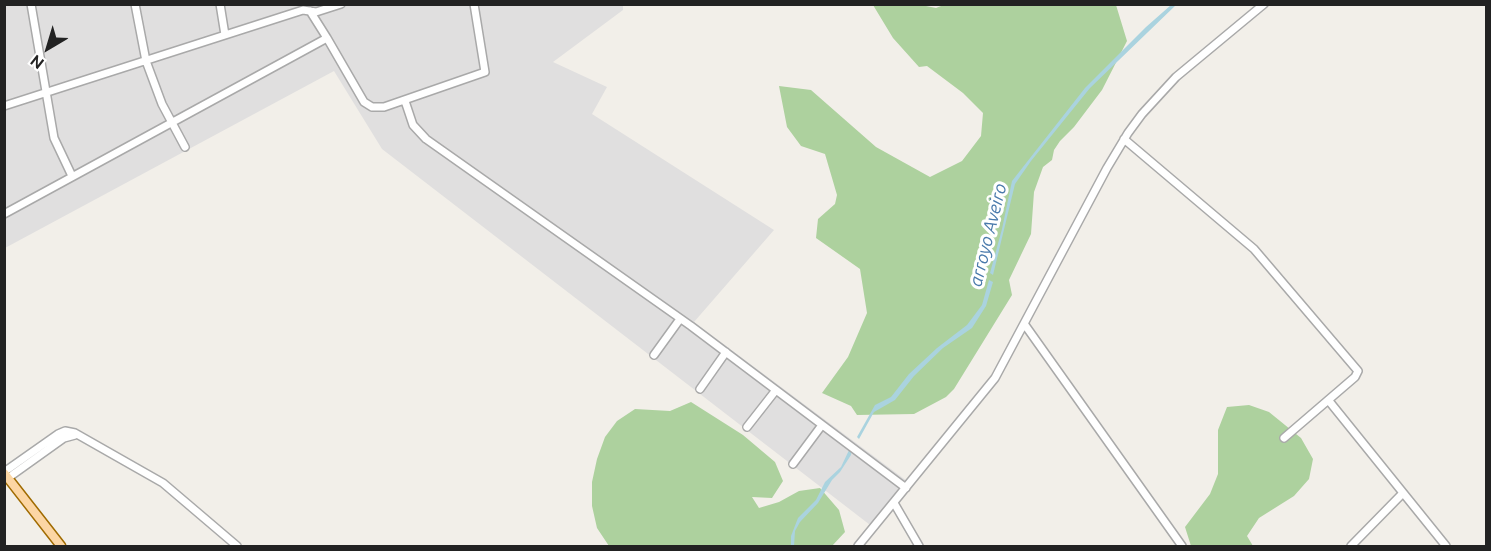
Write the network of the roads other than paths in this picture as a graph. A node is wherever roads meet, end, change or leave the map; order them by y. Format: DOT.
graph roads {
  1 [pos="31,4"];
  2 [pos="135,4"];
  3 [pos="220,4"];
  4 [pos="341,4"];
  5 [pos="474,4"];
  6 [pos="1264,4"];
  7 [pos="310,11"];
  8 [pos="225,35"];
  9 [pos="327,38"];
  10 [pos="146,61"];
  11 [pos="45,93"];
  12 [pos="405,101"];
  13 [pos="4,106"];
  14 [pos="172,123"];
  15 [pos="1124,139"];
  16 [pos="185,147"];
  17 [pos="72,176"];
  18 [pos="4,214"];
  19 [pos="680,319"];
  20 [pos="1024,325"];
  21 [pos="726,352"];
  22 [pos="654,355"];
  23 [pos="700,389"];
  24 [pos="776,390"];
  25 [pos="1329,401"];
  26 [pos="822,425"];
  27 [pos="747,427"];
  28 [pos="1284,438"];
  29 [pos="793,464"];
  30 [pos="6,474"];
  31 [pos="906,488"];
  32 [pos="1402,492"];
  33 [pos="894,503"];
  34 [pos="61,546"];
  35 [pos="237,546"];
  36 [pos="858,546"];
  37 [pos="919,546"];
  38 [pos="1182,546"];
  39 [pos="1351,546"];
  40 [pos="1446,546"];
  1 -- 11 [label="street"];
  2 -- 10 [label="street"];
  3 -- 8 [label="street"];
  4 -- 7 [label="street"];
  5 -- 12 [label="street"];
  6 -- 15 [label="street"];
  7 -- 8 [label="street"];
  7 -- 9 [label="street"];
  8 -- 10 [label="street"];
  9 -- 12 [label="street"];
  9 -- 14 [label="street"];
  10 -- 11 [label="street"];
  10 -- 14 [label="street"];
  11 -- 13 [label="street"];
  11 -- 17 [label="street"];
  12 -- 19 [label="street"];
  14 -- 16 [label="street"];
  14 -- 17 [label="street"];
  15 -- 20 [label="street"];
  15 -- 25 [label="street"];
  17 -- 18 [label="street"];
  19 -- 21 [label="street"];
  19 -- 22 [label="street"];
  20 -- 31 [label="street"];
  20 -- 38 [label="street"];
  21 -- 23 [label="street"];
  21 -- 24 [label="street"];
  24 -- 26 [label="street"];
  24 -- 27 [label="street"];
  25 -- 28 [label="street"];
  25 -- 32 [label="street"];
  26 -- 29 [label="street"];
  26 -- 31 [label="street"];
  30 -- 34 [label="main road"];
  30 -- 35 [label="street"];
  31 -- 33 [label="street"];
  32 -- 39 [label="street"];
  32 -- 40 [label="street"];
  33 -- 36 [label="street"];
  33 -- 37 [label="street"];
}
